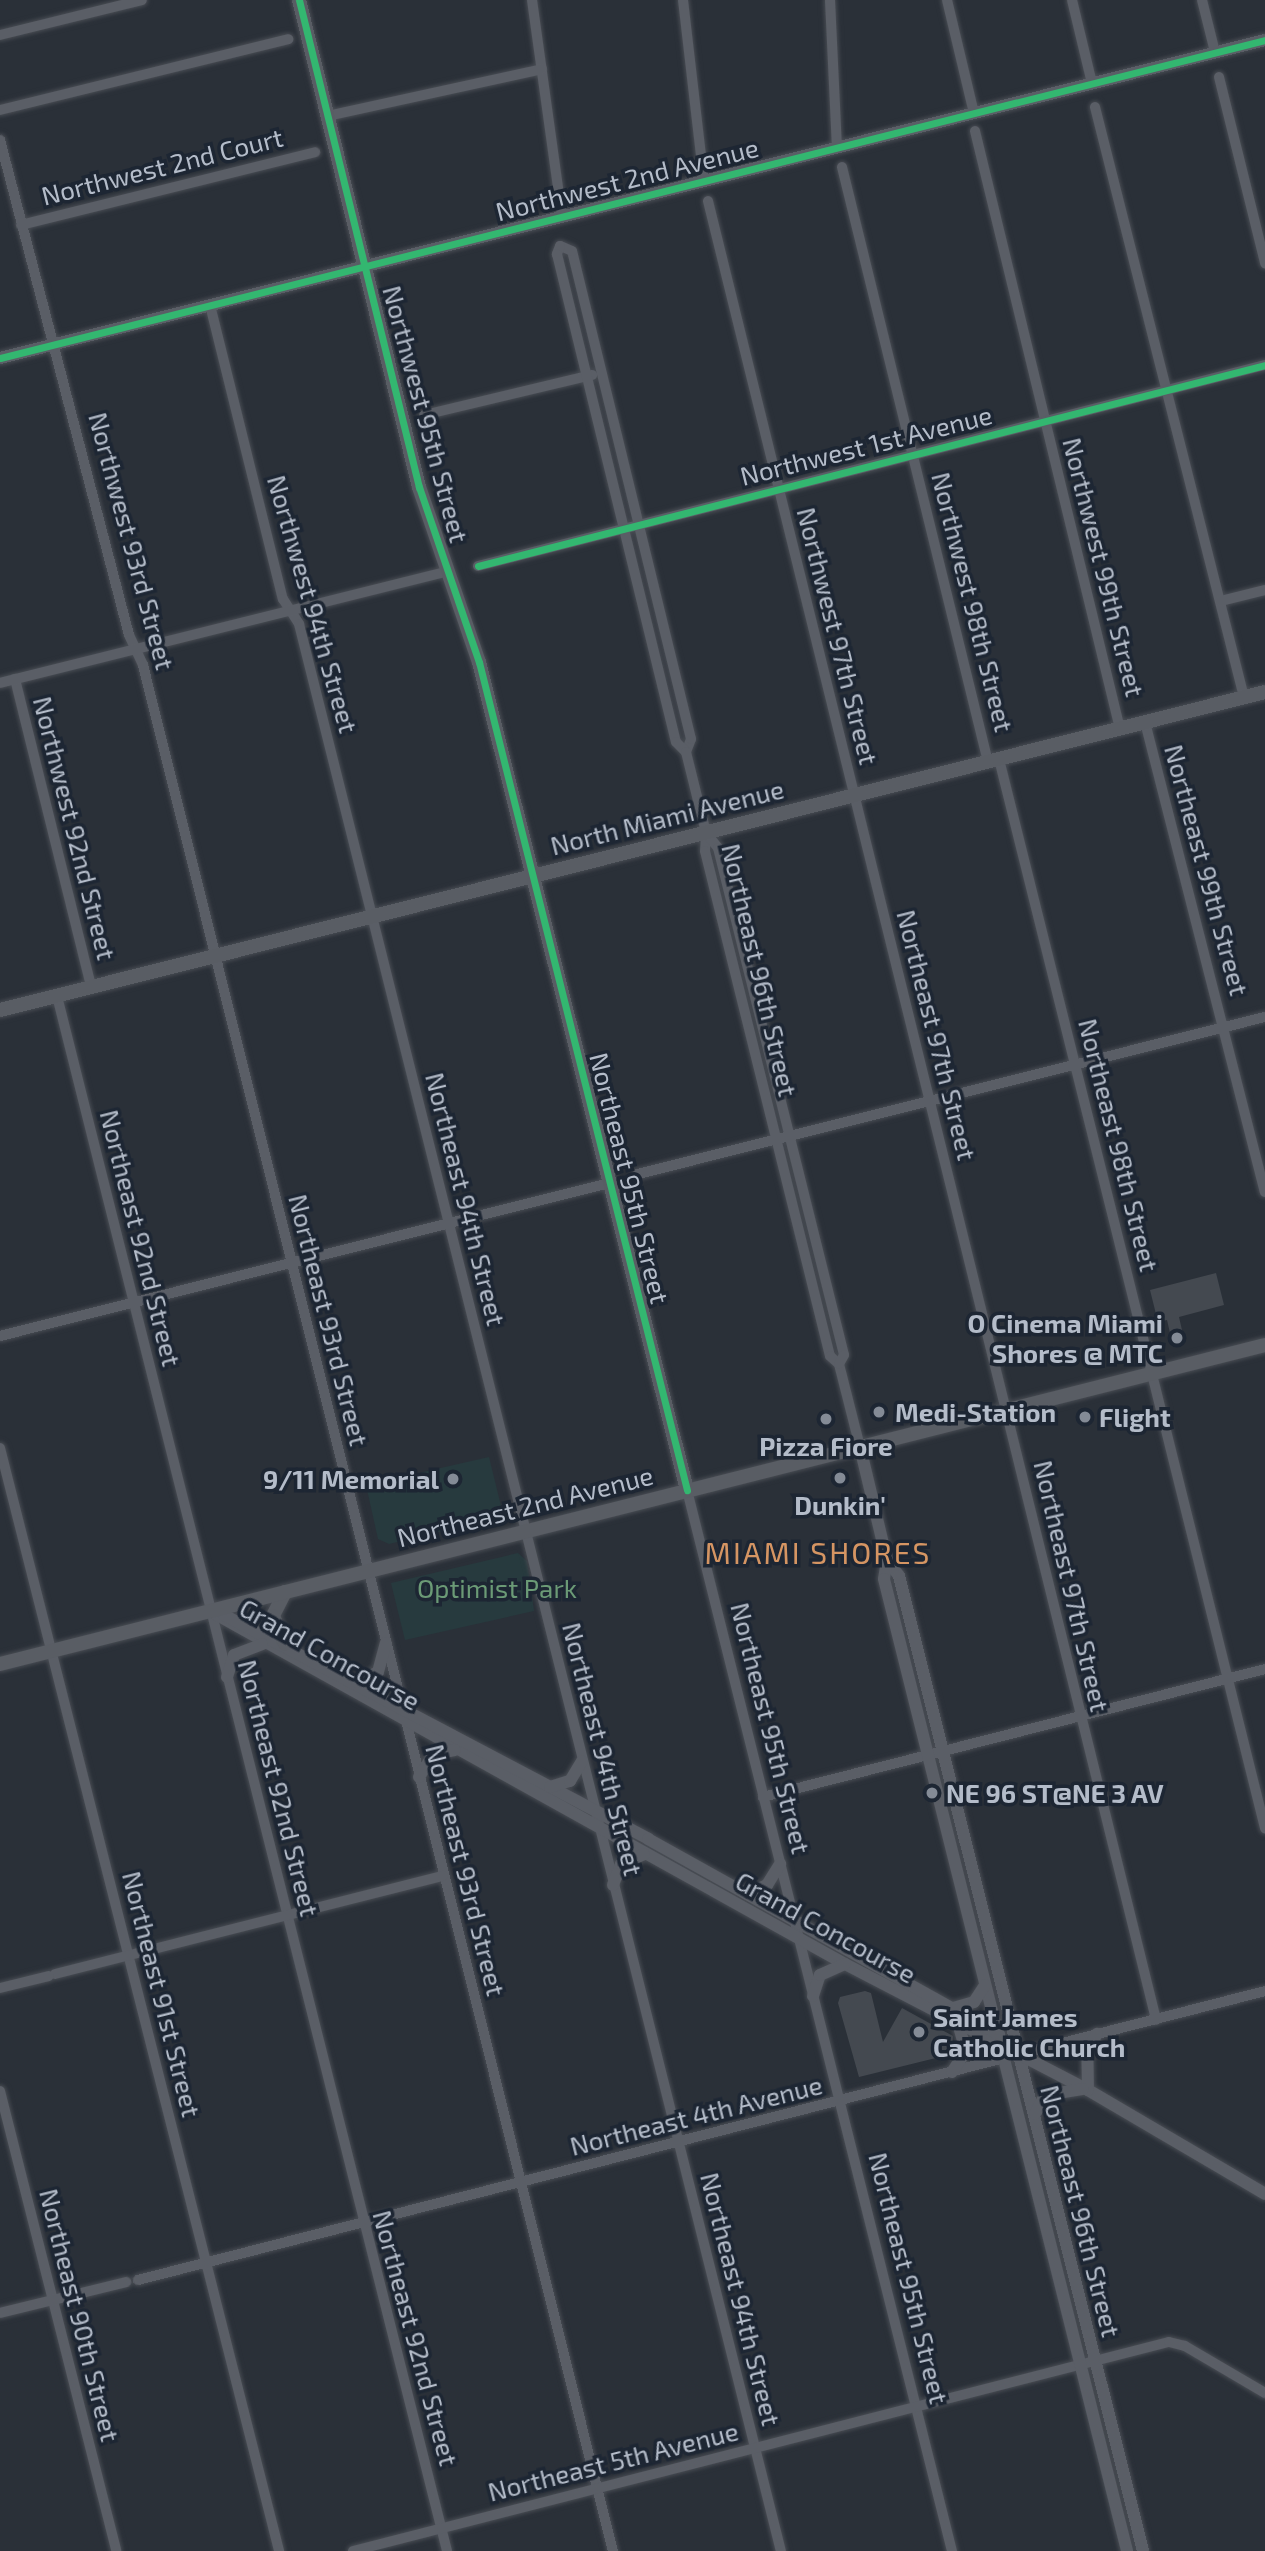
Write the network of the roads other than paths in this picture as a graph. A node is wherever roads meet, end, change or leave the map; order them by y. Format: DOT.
graph roads {
  1 [pos="142,0"];
  2 [pos="299,0"];
  3 [pos="532,0"];
  4 [pos="683,0"];
  5 [pos="830,0"];
  6 [pos="947,0"];
  7 [pos="1072,0"];
  8 [pos="1202,0"];
  9 [pos="0,35"];
  10 [pos="288,39"];
  11 [pos="1265,40"];
  12 [pos="1214,52"];
  13 [pos="542,69"];
  14 [pos="1219,76"];
  15 [pos="1093,83"];
  16 [pos="1095,107"];
  17 [pos="0,110"];
  18 [pos="974,113"];
  19 [pos="327,116"];
  20 [pos="975,131"];
  21 [pos="0,140"];
  22 [pos="837,147"];
  23 [pos="315,152"];
  24 [pos="842,167"];
  25 [pos="704,181"];
  26 [pos="708,201"];
  27 [pos="562,216"];
  28 [pos="21,225"];
  29 [pos="1265,263"];
  30 [pos="364,265"];
  31 [pos="210,305"];
  32 [pos="55,344"];
  33 [pos="0,358"];
  34 [pos="1265,365"];
  35 [pos="601,373"];
  36 [pos="587,376"];
  37 [pos="1166,391"];
  38 [pos="424,415"];
  39 [pos="1045,421"];
  40 [pos="914,455"];
  41 [pos="779,489"];
  42 [pos="638,524"];
  43 [pos="624,527"];
  44 [pos="478,566"];
  45 [pos="448,571"];
  46 [pos="1265,590"];
  47 [pos="1222,601"];
  48 [pos="291,610"];
  49 [pos="136,649"];
  50 [pos="15,679"];
  51 [pos="0,683"];
  52 [pos="1265,692"];
  53 [pos="1244,698"];
  54 [pos="1145,722"];
  55 [pos="1120,729"];
  56 [pos="686,752"];
  57 [pos="994,760"];
  58 [pos="853,796"];
  59 [pos="706,833"];
  60 [pos="533,876"];
  61 [pos="373,916"];
  62 [pos="214,956"];
  63 [pos="91,987"];
  64 [pos="57,996"];
  65 [pos="0,1010"];
  66 [pos="1265,1017"];
  67 [pos="1225,1027"];
  68 [pos="1076,1064"];
  69 [pos="931,1102"];
  70 [pos="790,1137"];
  71 [pos="776,1140"];
  72 [pos="638,1174"];
  73 [pos="609,1182"];
  74 [pos="1265,1192"];
  75 [pos="449,1222"];
  76 [pos="291,1261"];
  77 [pos="133,1303"];
  78 [pos="0,1336"];
  79 [pos="1265,1345"];
  80 [pos="839,1364"];
  81 [pos="1152,1373"];
  82 [pos="1007,1410"];
  83 [pos="860,1447"];
  84 [pos="0,1448"];
  85 [pos="687,1490"];
  86 [pos="525,1532"];
  87 [pos="887,1560"];
  88 [pos="369,1571"];
  89 [pos="285,1592"];
  90 [pos="210,1611"];
  91 [pos="386,1643"];
  92 [pos="262,1644"];
  93 [pos="285,1644"];
  94 [pos="51,1651"];
  95 [pos="0,1664"];
  96 [pos="1265,1669"];
  97 [pos="227,1677"];
  98 [pos="1227,1679"];
  99 [pos="356,1682"];
  100 [pos="402,1707"];
  101 [pos="1080,1717"];
  102 [pos="406,1723"];
  103 [pos="455,1750"];
  104 [pos="943,1752"];
  105 [pos="928,1755"];
  106 [pos="582,1761"];
  107 [pos="419,1777"];
  108 [pos="549,1787"];
  109 [pos="763,1797"];
  110 [pos="595,1811"];
  111 [pos="1265,1828"];
  112 [pos="599,1829"];
  113 [pos="644,1854"];
  114 [pos="780,1864"];
  115 [pos="443,1876"];
  116 [pos="613,1885"];
  117 [pos="747,1894"];
  118 [pos="288,1916"];
  119 [pos="794,1921"];
  120 [pos="799,1938"];
  121 [pos="128,1956"];
  122 [pos="845,1964"];
  123 [pos="985,1985"];
  124 [pos="0,1988"];
  125 [pos="1265,1991"];
  126 [pos="813,1996"];
  127 [pos="953,2008"];
  128 [pos="1156,2020"];
  129 [pos="959,2026"];
  130 [pos="997,2032"];
  131 [pos="1097,2034"];
  132 [pos="1002,2053"];
  133 [pos="1019,2054"];
  134 [pos="952,2072"];
  135 [pos="1088,2090"];
  136 [pos="0,2091"];
  137 [pos="839,2101"];
  138 [pos="1035,2118"];
  139 [pos="678,2143"];
  140 [pos="522,2183"];
  141 [pos="1265,2194"];
  142 [pos="362,2222"];
  143 [pos="206,2262"];
  144 [pos="138,2280"];
  145 [pos="125,2282"];
  146 [pos="53,2300"];
  147 [pos="0,2313"];
  148 [pos="1096,2360"];
  149 [pos="1080,2364"];
  150 [pos="1265,2393"];
  151 [pos="916,2406"];
  152 [pos="755,2448"];
  153 [pos="598,2489"];
  154 [pos="442,2529"];
  155 [pos="116,2551"];
  156 [pos="279,2551"];
  157 [pos="353,2551"];
  158 [pos="447,2551"];
  159 [pos="613,2551"];
  160 [pos="781,2551"];
  161 [pos="952,2551"];
  162 [pos="1127,2551"];
  163 [pos="1143,2551"];
  1 -- 9 [label="street"];
  2 -- 19 [label="main road, Northwest 95th Street"];
  3 -- 13 [label="street"];
  4 -- 25 [label="street"];
  5 -- 22 [label="street"];
  6 -- 18 [label="street"];
  7 -- 15 [label="street"];
  8 -- 12 [label="street"];
  10 -- 17 [label="street"];
  11 -- 12 [label="street, Northwest 2nd Avenue"];
  12 -- 15 [label="street, Northwest 2nd Avenue"];
  13 -- 19 [label="street"];
  13 -- 27 [label="street"];
  14 -- 29 [label="street"];
  15 -- 18 [label="street, Northwest 2nd Avenue"];
  16 -- 37 [label="street"];
  18 -- 22 [label="street, Northwest 2nd Avenue"];
  19 -- 30 [label="main road, Northwest 95th Street"];
  20 -- 39 [label="street, Northwest 99th Street"];
  21 -- 28 [label="street, Northwest 93rd Street"];
  22 -- 25 [label="street, Northwest 2nd Avenue"];
  23 -- 28 [label="street, Northwest 2nd Court"];
  24 -- 40 [label="street, Northwest 98th Street"];
  25 -- 27 [label="street, Northwest 2nd Avenue"];
  26 -- 41 [label="street, Northwest 97th Street"];
  27 -- 30 [label="street, Northwest 2nd Avenue"];
  28 -- 32 [label="street, Northwest 93rd Street"];
  30 -- 31 [label="street, Northwest 2nd Avenue"];
  30 -- 45 [label="main road, Northwest 95th Street"];
  31 -- 32 [label="street, Northwest 2nd Avenue"];
  31 -- 48 [label="street, Northwest 94th Street"];
  32 -- 33 [label="street, Northwest 2nd Avenue"];
  32 -- 49 [label="street, Northwest 93rd Street"];
  34 -- 37 [label="street, Northwest 1st Avenue"];
  35 -- 36 [label="street"];
  35 -- 36 [label="street"];
  35 -- 42 [label="street"];
  36 -- 38 [label="street"];
  36 -- 43 [label="street"];
  37 -- 39 [label="street, Northwest 1st Avenue"];
  37 -- 47 [label="street"];
  39 -- 40 [label="street, Northwest 1st Avenue"];
  39 -- 55 [label="street, Northwest 99th Street"];
  40 -- 41 [label="street, Northwest 1st Avenue"];
  40 -- 57 [label="street, Northwest 98th Street"];
  41 -- 42 [label="street, Northwest 1st Avenue"];
  41 -- 58 [label="street, Northwest 97th Street"];
  42 -- 43 [label="street, Northwest 1st Avenue"];
  42 -- 56 [label="street"];
  43 -- 44 [label="street, Northwest 1st Avenue"];
  43 -- 56 [label="street"];
  45 -- 48 [label="street"];
  45 -- 60 [label="main road, Northwest 95th Street"];
  46 -- 47 [label="street"];
  47 -- 53 [label="street"];
  48 -- 49 [label="street"];
  48 -- 61 [label="street, Northwest 94th Street"];
  49 -- 50 [label="street"];
  49 -- 62 [label="street, Northwest 93rd Street"];
  50 -- 51 [label="street"];
  50 -- 63 [label="street, Northwest 92nd Street"];
  52 -- 53 [label="main road, North Miami Avenue"];
  53 -- 54 [label="main road, North Miami Avenue"];
  54 -- 55 [label="main road, North Miami Avenue"];
  54 -- 67 [label="street, Northeast 99th Street"];
  55 -- 57 [label="main road, North Miami Avenue"];
  56 -- 59 [label="street"];
  57 -- 58 [label="main road, North Miami Avenue"];
  57 -- 68 [label="street, Northeast 98th Street"];
  58 -- 59 [label="main road, North Miami Avenue"];
  58 -- 69 [label="street, Northeast 97th Street"];
  59 -- 60 [label="main road, North Miami Avenue"];
  59 -- 70 [label="street, Northeast 96th Street"];
  59 -- 71 [label="street, Northeast 96th Street"];
  60 -- 61 [label="main road, North Miami Avenue"];
  60 -- 73 [label="main road, Northeast 95th Street"];
  61 -- 62 [label="main road, North Miami Avenue"];
  61 -- 75 [label="street, Northeast 94th Street"];
  62 -- 63 [label="main road, North Miami Avenue"];
  62 -- 76 [label="street, Northeast 93rd Street"];
  63 -- 64 [label="main road, North Miami Avenue"];
  64 -- 65 [label="main road, North Miami Avenue"];
  64 -- 77 [label="street, Northeast 92nd Street"];
  66 -- 67 [label="street"];
  67 -- 68 [label="street"];
  67 -- 74 [label="street, Northeast 99th Street"];
  68 -- 69 [label="street"];
  68 -- 81 [label="street, Northeast 98th Street"];
  69 -- 70 [label="street"];
  69 -- 82 [label="street, Northeast 97th Street"];
  70 -- 71 [label="street"];
  70 -- 80 [label="street, Northeast 96th Street"];
  71 -- 72 [label="street"];
  71 -- 80 [label="street, Northeast 96th Street"];
  73 -- 75 [label="street"];
  73 -- 85 [label="main road, Northeast 95th Street"];
  75 -- 76 [label="street"];
  75 -- 86 [label="street, Northeast 94th Street"];
  76 -- 77 [label="street"];
  76 -- 88 [label="street, Northeast 93rd Street"];
  77 -- 78 [label="street"];
  77 -- 90 [label="street, Northeast 92nd Street"];
  79 -- 81 [label="main road, Northeast 2nd Avenue"];
  80 -- 83 [label="street, Northeast 96th Street"];
  81 -- 82 [label="main road, Northeast 2nd Avenue"];
  81 -- 98 [label="street, Northeast 98th Street"];
  82 -- 83 [label="main road, Northeast 2nd Avenue"];
  82 -- 101 [label="street, Northeast 97th Street"];
  83 -- 85 [label="main road, Northeast 2nd Avenue"];
  83 -- 87 [label="street, Northeast 96th Street"];
  84 -- 94 [label="street, Northeast 91st Street"];
  85 -- 86 [label="main road, Northeast 2nd Avenue"];
  85 -- 109 [label="street, Northeast 95th Street"];
  86 -- 88 [label="main road, Northeast 2nd Avenue"];
  86 -- 106 [label="street, Northeast 94th Street"];
  87 -- 104 [label="street, Northeast 96th Street"];
  87 -- 105 [label="street, Northeast 96th Street"];
  88 -- 89 [label="main road, Northeast 2nd Avenue"];
  88 -- 91 [label="street, Northeast 93rd Street"];
  89 -- 90 [label="main road, Northeast 2nd Avenue"];
  89 -- 93 [label="main road"];
  90 -- 92 [label="street, Grand Concourse"];
  90 -- 93 [label="street, Grand Concourse"];
  90 -- 94 [label="main road, Northeast 2nd Avenue"];
  90 -- 97 [label="street, Northeast 92nd Street"];
  91 -- 99 [label="street"];
  91 -- 100 [label="street, Northeast 93rd Street"];
  92 -- 97 [label="street"];
  92 -- 102 [label="street, Grand Concourse"];
  93 -- 99 [label="street, Grand Concourse"];
  94 -- 95 [label="main road, Northeast 2nd Avenue"];
  94 -- 121 [label="street, Northeast 91st Street"];
  96 -- 98 [label="street"];
  97 -- 118 [label="street, Northeast 92nd Street"];
  98 -- 101 [label="street"];
  98 -- 111 [label="street, Northeast 98th Street"];
  99 -- 100 [label="street, Grand Concourse"];
  100 -- 102 [label="street, Northeast 93rd Street"];
  100 -- 108 [label="street, Grand Concourse"];
  101 -- 104 [label="street"];
  101 -- 128 [label="street, Northeast 97th Street"];
  102 -- 103 [label="street, Grand Concourse"];
  102 -- 107 [label="street, Northeast 93rd Street"];
  103 -- 107 [label="street"];
  103 -- 112 [label="street, Grand Concourse"];
  104 -- 105 [label="street"];
  104 -- 133 [label="street, Northeast 96th Street"];
  105 -- 109 [label="street"];
  105 -- 123 [label="street, Northeast 96th Street"];
  106 -- 108 [label="street"];
  106 -- 110 [label="street, Northeast 94th Street"];
  107 -- 115 [label="street, Northeast 93rd Street"];
  108 -- 110 [label="street, Grand Concourse"];
  109 -- 114 [label="street, Northeast 95th Street"];
  110 -- 112 [label="street, Northeast 94th Street"];
  110 -- 117 [label="street, Grand Concourse"];
  112 -- 113 [label="street, Grand Concourse"];
  112 -- 116 [label="street, Northeast 94th Street"];
  113 -- 116 [label="street"];
  113 -- 120 [label="street, Grand Concourse"];
  114 -- 117 [label="street"];
  114 -- 119 [label="street, Northeast 95th Street"];
  115 -- 118 [label="street"];
  115 -- 140 [label="street, Northeast 93rd Street"];
  116 -- 139 [label="street, Northeast 94th Street"];
  117 -- 119 [label="street, Grand Concourse"];
  118 -- 121 [label="street"];
  118 -- 142 [label="street, Northeast 92nd Street"];
  119 -- 120 [label="street, Northeast 95th Street"];
  119 -- 127 [label="street, Grand Concourse"];
  120 -- 122 [label="street, Grand Concourse"];
  120 -- 126 [label="street, Northeast 95th Street"];
  121 -- 124 [label="street"];
  121 -- 143 [label="street, Northeast 91st Street"];
  122 -- 126 [label="street"];
  122 -- 129 [label="street, Grand Concourse"];
  123 -- 127 [label="street"];
  123 -- 130 [label="street, Northeast 96th Street"];
  125 -- 128 [label="street"];
  126 -- 137 [label="street, Northeast 95th Street"];
  127 -- 130 [label="street, Grand Concourse"];
  128 -- 131 [label="street"];
  129 -- 132 [label="street, Grand Concourse"];
  129 -- 134 [label="street"];
  130 -- 132 [label="street, Northeast 96th Street"];
  130 -- 133 [label="street, Grand Concourse"];
  131 -- 133 [label="street"];
  131 -- 135 [label="street"];
  132 -- 133 [label="street, Grand Concourse"];
  132 -- 134 [label="street, Northeast 4th Avenue"];
  132 -- 149 [label="street, Northeast 96th Street"];
  133 -- 135 [label="street, Grand Concourse"];
  133 -- 138 [label="street, Northeast 96th Street"];
  134 -- 137 [label="street, Northeast 4th Avenue"];
  135 -- 138 [label="street"];
  135 -- 141 [label="street, Grand Concourse"];
  136 -- 146 [label="street, Northeast 90th Street"];
  137 -- 139 [label="street, Northeast 4th Avenue"];
  137 -- 151 [label="street, Northeast 95th Street"];
  138 -- 148 [label="street, Northeast 96th Street"];
  139 -- 140 [label="street, Northeast 4th Avenue"];
  139 -- 152 [label="street, Northeast 94th Street"];
  140 -- 142 [label="street, Northeast 4th Avenue"];
  140 -- 153 [label="street, Northeast 93rd Street"];
  142 -- 143 [label="street, Northeast 4th Avenue"];
  142 -- 154 [label="street, Northeast 92nd Street"];
  143 -- 144 [label="street, Northeast 4th Avenue"];
  143 -- 156 [label="street, Northeast 91st Street"];
  145 -- 146 [label="street"];
  146 -- 147 [label="street"];
  146 -- 155 [label="street, Northeast 90th Street"];
  148 -- 149 [label="street, Northeast 5th Avenue"];
  148 -- 150 [label="street, Northeast 5th Avenue"];
  148 -- 163 [label="street, Northeast 96th Street"];
  149 -- 151 [label="street, Northeast 5th Avenue"];
  149 -- 162 [label="street, Northeast 96th Street"];
  151 -- 152 [label="street, Northeast 5th Avenue"];
  151 -- 161 [label="street, Northeast 95th Street"];
  152 -- 153 [label="street, Northeast 5th Avenue"];
  152 -- 160 [label="street, Northeast 94th Street"];
  153 -- 154 [label="street, Northeast 5th Avenue"];
  153 -- 159 [label="street, Northeast 93rd Street"];
  154 -- 157 [label="street, Northeast 5th Avenue"];
  154 -- 158 [label="street, Northeast 92nd Street"];
}
